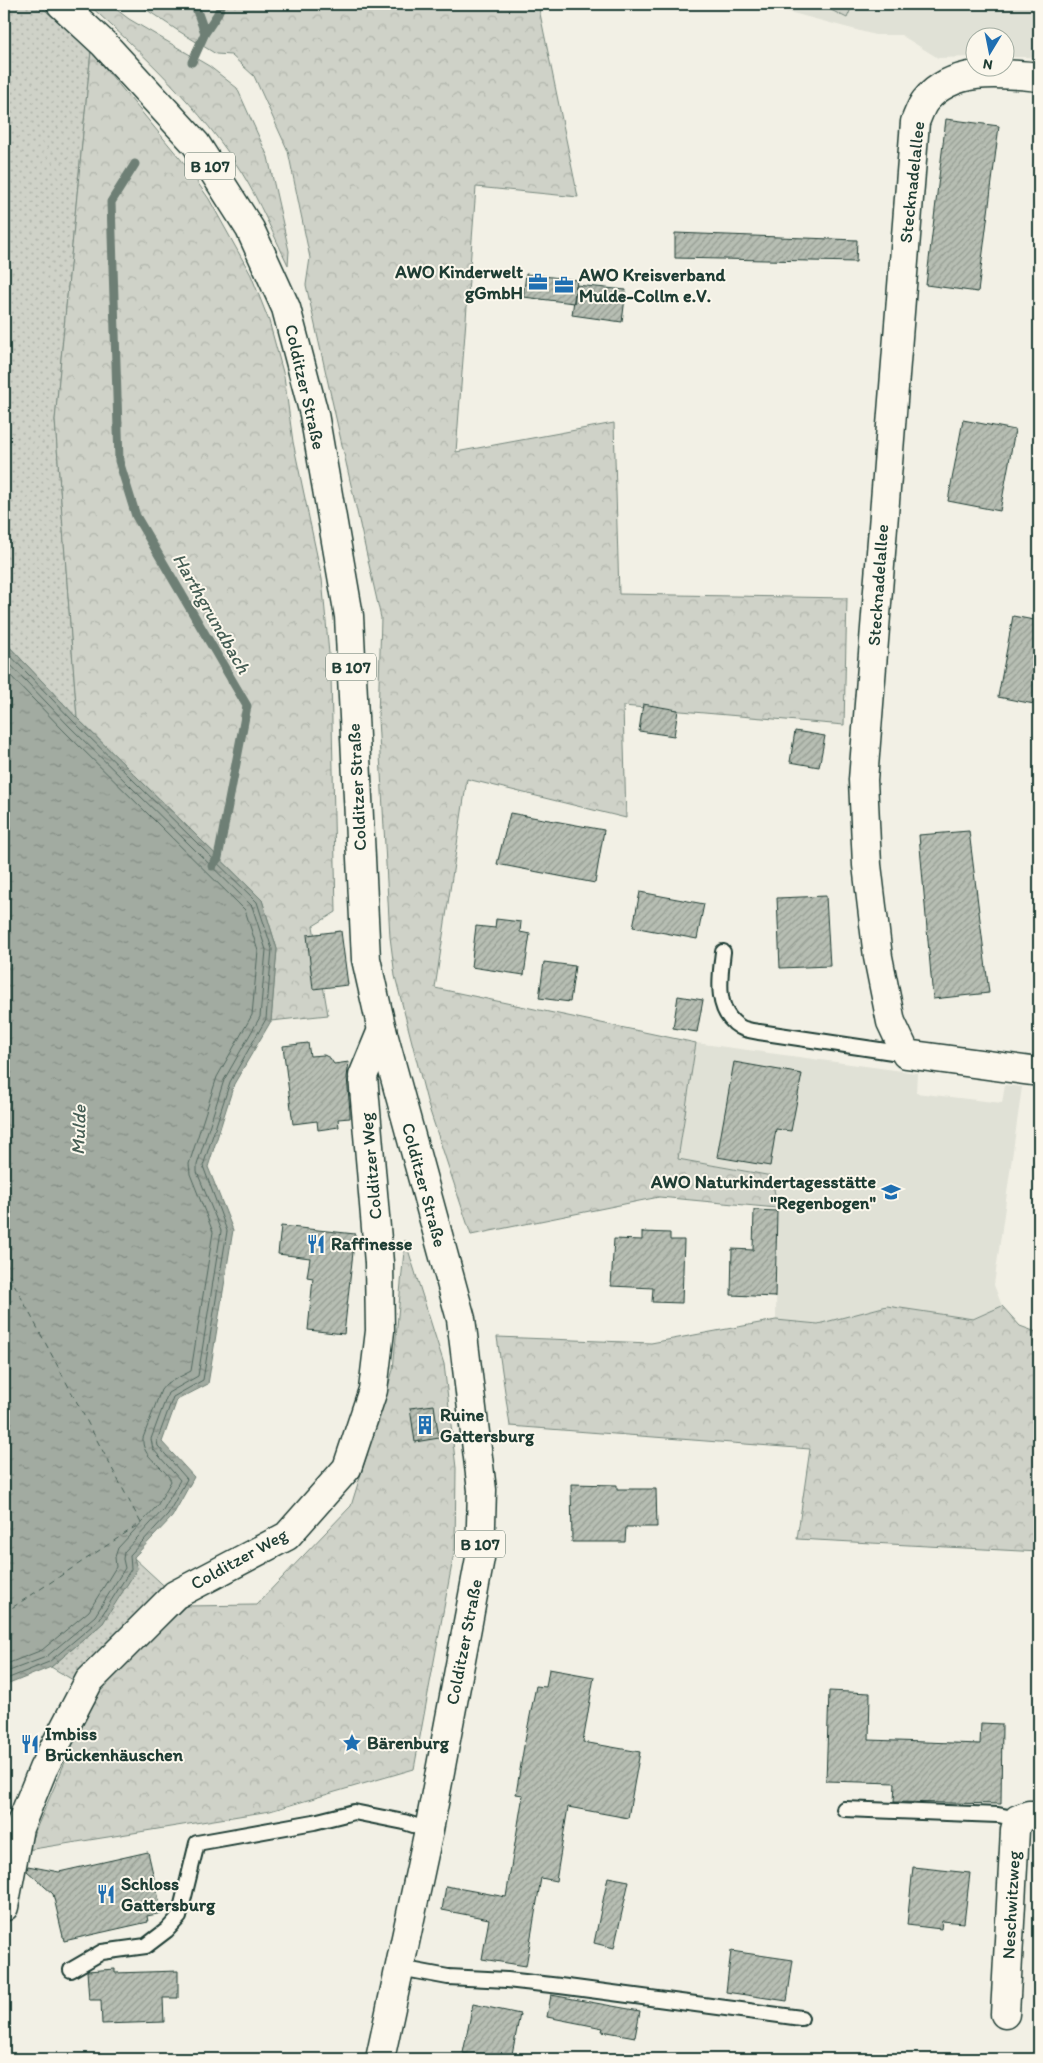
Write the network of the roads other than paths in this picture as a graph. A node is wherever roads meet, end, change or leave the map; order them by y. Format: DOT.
graph roads {
  1 [pos="61,4"];
  2 [pos="1039,77"];
  3 [pos="723,952"];
  4 [pos="382,1030"];
  5 [pos="906,1054"];
  6 [pos="1039,1072"];
  7 [pos="844,1809"];
  8 [pos="1028,1817"];
  9 [pos="429,1830"];
  10 [pos="4,1907"];
  11 [pos="400,1968"];
  12 [pos="70,1970"];
  13 [pos="1005,2014"];
  14 [pos="801,2018"];
  15 [pos="380,2059"];
  1 -- 4 [label="street, Colditzer Straße / B 107"];
  2 -- 5 [label="street, Stecknadelallee"];
  3 -- 5 [label="lane"];
  4 -- 9 [label="street, Colditzer Straße / B 107"];
  4 -- 10 [label="street, Colditzer Weg"];
  5 -- 6 [label="street"];
  7 -- 8 [label="lane"];
  8 -- 13 [label="street, Neschwitzweg"];
  9 -- 11 [label="street, Colditzer Straße / B 107"];
  9 -- 12 [label="lane"];
  11 -- 14 [label="lane"];
  11 -- 15 [label="street, Colditzer Straße / B 107"];
}
